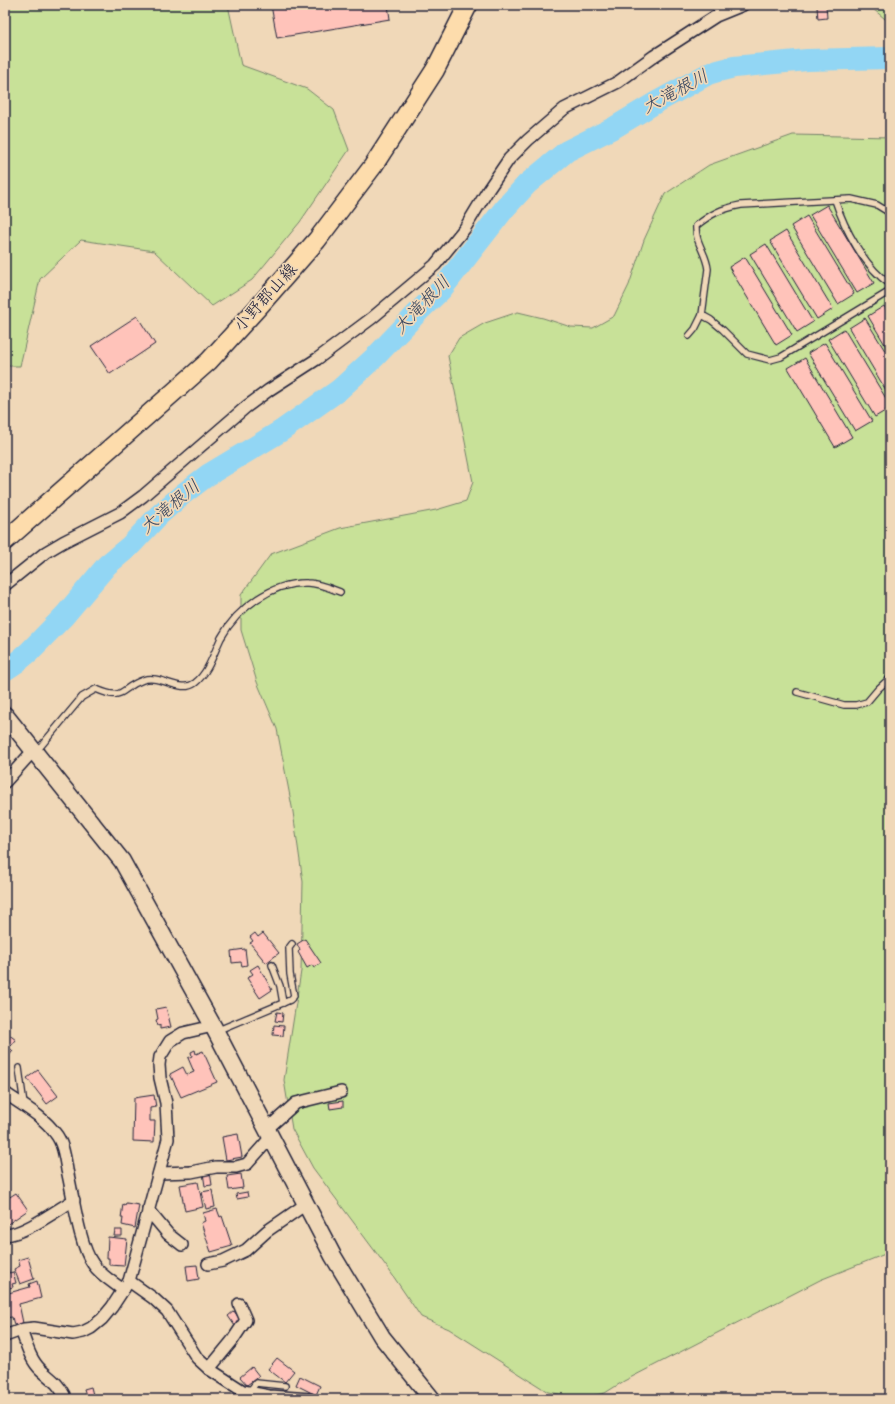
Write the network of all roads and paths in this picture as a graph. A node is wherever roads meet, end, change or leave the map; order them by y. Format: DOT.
graph roads {
  1 [pos="468,5"];
  2 [pos="742,5"];
  3 [pos="835,200"];
  4 [pos="890,212"];
  5 [pos="890,284"];
  6 [pos="890,291"];
  7 [pos="702,315"];
  8 [pos="689,336"];
  9 [pos="5,541"];
  10 [pos="5,585"];
  11 [pos="340,592"];
  12 [pos="890,678"];
  13 [pos="797,692"];
  14 [pos="10,720"];
  15 [pos="34,752"];
  16 [pos="5,782"];
  17 [pos="292,944"];
  18 [pos="272,965"];
  19 [pos="283,1003"];
  20 [pos="214,1028"];
  21 [pos="18,1068"];
  22 [pos="341,1092"];
  23 [pos="5,1093"];
  24 [pos="24,1106"];
  25 [pos="269,1133"];
  26 [pos="158,1173"];
  27 [pos="74,1200"];
  28 [pos="306,1204"];
  29 [pos="148,1210"];
  30 [pos="5,1235"];
  31 [pos="182,1245"];
  32 [pos="208,1264"];
  33 [pos="126,1285"];
  34 [pos="240,1304"];
  35 [pos="21,1330"];
  36 [pos="5,1336"];
  37 [pos="209,1369"];
  38 [pos="285,1386"];
  39 [pos="249,1392"];
  40 [pos="64,1395"];
  41 [pos="310,1399"];
  42 [pos="432,1399"];
  1 -- 9 [label="main road, 小野郡山線"];
  2 -- 10 [label="street"];
  3 -- 4 [label="lane"];
  3 -- 5 [label="lane"];
  3 -- 7 [label="lane"];
  6 -- 7 [label="lane"];
  7 -- 8 [label="lane"];
  11 -- 15 [label="lane"];
  12 -- 13 [label="lane"];
  14 -- 15 [label="street"];
  15 -- 16 [label="street"];
  15 -- 20 [label="street"];
  17 -- 19 [label="lane"];
  18 -- 19 [label="lane"];
  19 -- 20 [label="lane"];
  20 -- 25 [label="street"];
  20 -- 26 [label="street"];
  21 -- 24 [label="lane"];
  22 -- 25 [label="street"];
  23 -- 24 [label="street"];
  24 -- 27 [label="street"];
  25 -- 26 [label="street"];
  25 -- 28 [label="street"];
  26 -- 29 [label="street"];
  27 -- 30 [label="street"];
  27 -- 33 [label="street"];
  28 -- 32 [label="street"];
  28 -- 42 [label="street"];
  29 -- 31 [label="street"];
  29 -- 33 [label="street"];
  33 -- 35 [label="street"];
  33 -- 37 [label="street"];
  34 -- 37 [label="street"];
  35 -- 36 [label="street"];
  35 -- 40 [label="street"];
  37 -- 39 [label="street"];
  38 -- 39 [label="lane"];
  39 -- 41 [label="street"];
}
